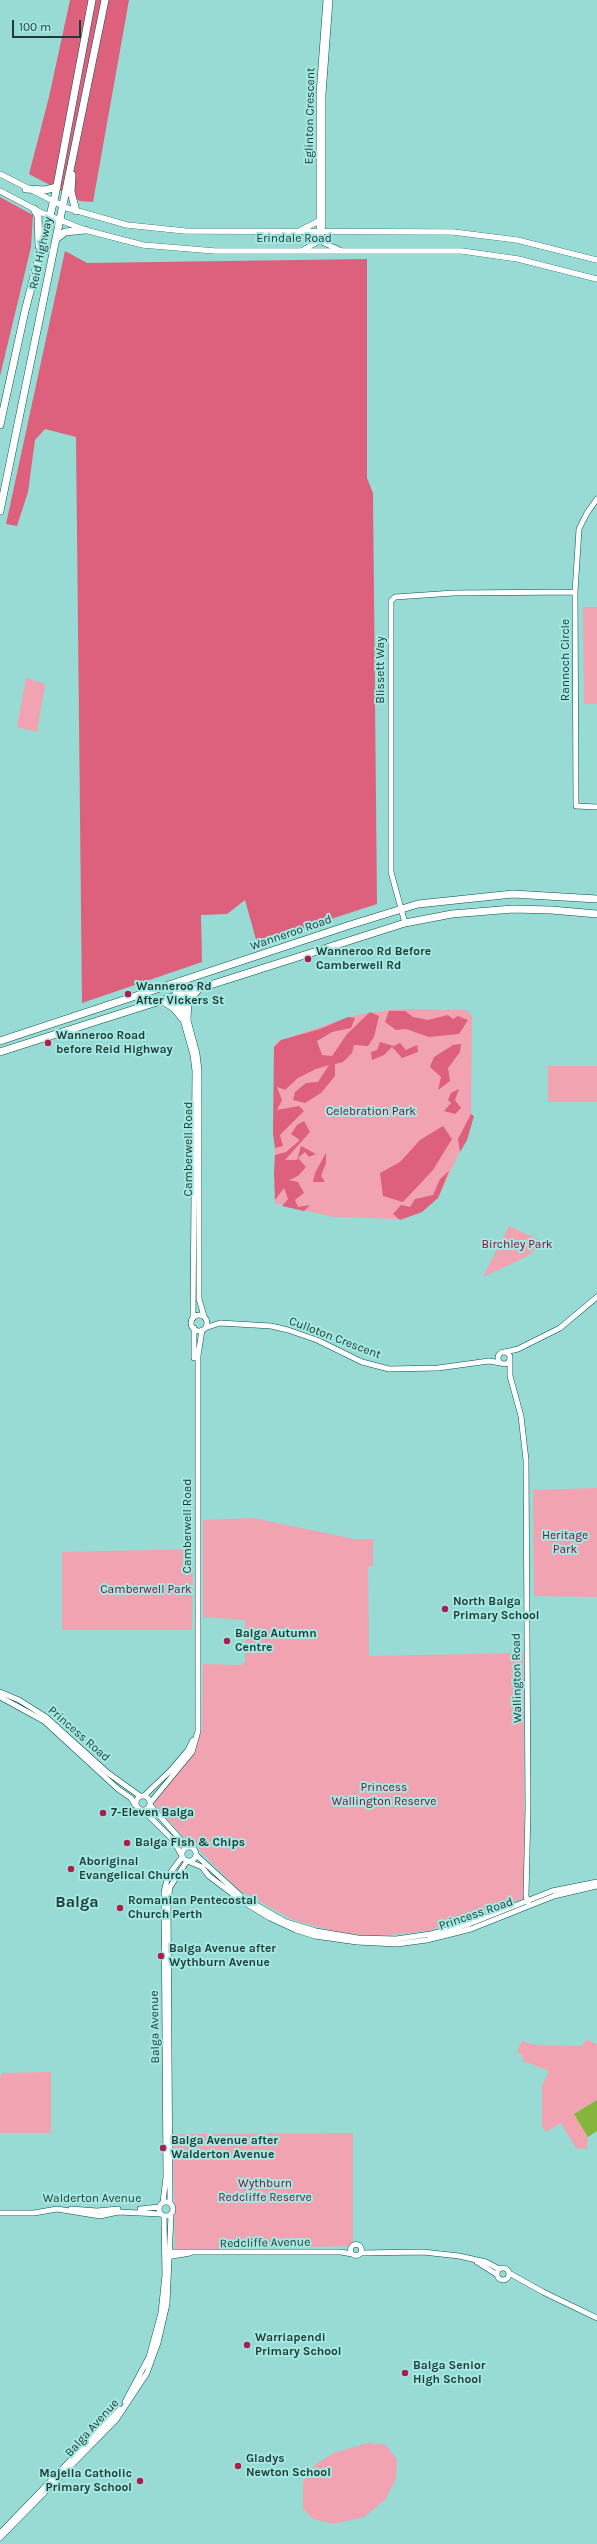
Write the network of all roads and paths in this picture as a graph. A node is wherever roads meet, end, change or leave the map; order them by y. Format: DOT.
graph roads {
  1 [pos="92,0"];
  2 [pos="105,0"];
  3 [pos="326,0"];
  4 [pos="330,0"];
  5 [pos="74,149"];
  6 [pos="0,174"];
  7 [pos="57,187"];
  8 [pos="26,189"];
  9 [pos="0,190"];
  10 [pos="53,202"];
  11 [pos="62,205"];
  12 [pos="34,209"];
  13 [pos="76,211"];
  14 [pos="50,216"];
  15 [pos="59,220"];
  16 [pos="319,222"];
  17 [pos="85,230"];
  18 [pos="297,232"];
  19 [pos="322,232"];
  20 [pos="55,239"];
  21 [pos="303,250"];
  22 [pos="340,250"];
  23 [pos="40,256"];
  24 [pos="597,260"];
  25 [pos="597,279"];
  26 [pos="0,425"];
  27 [pos="597,499"];
  28 [pos="0,510"];
  29 [pos="575,592"];
  30 [pos="597,807"];
  31 [pos="597,899"];
  32 [pos="400,909"];
  33 [pos="597,914"];
  34 [pos="405,923"];
  35 [pos="175,983"];
  36 [pos="199,989"];
  37 [pos="179,996"];
  38 [pos="163,1001"];
  39 [pos="185,1019"];
  40 [pos="0,1040"];
  41 [pos="0,1052"];
  42 [pos="597,1296"];
  43 [pos="204,1317"];
  44 [pos="193,1318"];
  45 [pos="220,1323"];
  46 [pos="194,1328"];
  47 [pos="204,1329"];
  48 [pos="518,1349"];
  49 [pos="505,1352"];
  50 [pos="498,1355"];
  51 [pos="510,1358"];
  52 [pos="489,1361"];
  53 [pos="502,1363"];
  54 [pos="510,1376"];
  55 [pos="0,1692"];
  56 [pos="0,1697"];
  57 [pos="142,1796"];
  58 [pos="150,1804"];
  59 [pos="136,1805"];
  60 [pos="144,1811"];
  61 [pos="187,1847"];
  62 [pos="196,1855"];
  63 [pos="182,1856"];
  64 [pos="189,1862"];
  65 [pos="597,1882"];
  66 [pos="527,1885"];
  67 [pos="597,1886"];
  68 [pos="243,1900"];
  69 [pos="534,1901"];
  70 [pos="528,1903"];
  71 [pos="163,2202"];
  72 [pos="170,2203"];
  73 [pos="159,2208"];
  74 [pos="0,2211"];
  75 [pos="162,2215"];
  76 [pos="171,2215"];
  77 [pos="351,2247"];
  78 [pos="361,2250"];
  79 [pos="341,2252"];
  80 [pos="167,2254"];
  81 [pos="352,2254"];
  82 [pos="498,2272"];
  83 [pos="509,2272"];
  84 [pos="507,2280"];
  85 [pos="520,2280"];
  86 [pos="597,2318"];
  87 [pos="0,2533"];
  88 [pos="0,2538"];
  1 -- 7 [label="highway, Reid Highway"];
  2 -- 5 [label="highway, Reid Highway"];
  3 -- 16 [label="street, Eglinton Crescent"];
  4 -- 19 [label="street, Eglinton Crescent"];
  5 -- 11 [label="highway, Reid Highway"];
  5 -- 13 [label="highway"];
  6 -- 8 [label="main road, Erindale Road"];
  7 -- 8 [label="highway"];
  7 -- 10 [label="highway, Reid Highway"];
  8 -- 10 [label="main road, Erindale Road"];
  9 -- 12 [label="main road, Erindale Road"];
  10 -- 11 [label="main road, Erindale Road"];
  10 -- 14 [label="highway, Reid Highway"];
  11 -- 13 [label="main road, Erindale Road"];
  11 -- 15 [label="highway, Reid Highway"];
  12 -- 14 [label="main road, Erindale Road"];
  12 -- 23 [label="highway"];
  13 -- 18 [label="main road, Erindale Road"];
  14 -- 15 [label="main road, Erindale Road"];
  14 -- 23 [label="highway, Reid Highway"];
  15 -- 17 [label="main road, Erindale Road"];
  15 -- 20 [label="highway, Reid Highway"];
  16 -- 18 [label="main road"];
  16 -- 19 [label="street, Eglinton Crescent"];
  17 -- 20 [label="highway"];
  17 -- 21 [label="main road, Erindale Road"];
  18 -- 19 [label="main road, Erindale Road"];
  19 -- 21 [label="street"];
  19 -- 22 [label="street, Eglinton Crescent"];
  19 -- 24 [label="main road, Erindale Road"];
  20 -- 28 [label="highway, Reid Highway"];
  21 -- 22 [label="main road, Erindale Road"];
  22 -- 25 [label="main road, Erindale Road"];
  23 -- 26 [label="highway, Reid Highway"];
  27 -- 29 [label="street, Rannoch Circle"];
  29 -- 30 [label="street, Rannoch Circle"];
  29 -- 32 [label="street, Blissett Way"];
  31 -- 32 [label="highway, Wanneroo Road"];
  32 -- 34 [label="street, Blissett Way"];
  32 -- 35 [label="highway, Wanneroo Road"];
  33 -- 34 [label="highway, Wanneroo Road"];
  34 -- 36 [label="highway, Wanneroo Road"];
  35 -- 37 [label="street, Camberwell Road"];
  35 -- 40 [label="highway, Wanneroo Road"];
  36 -- 37 [label="highway, Wanneroo Road"];
  36 -- 39 [label="highway"];
  37 -- 38 [label="highway, Wanneroo Road"];
  37 -- 39 [label="street, Camberwell Road"];
  38 -- 39 [label="highway"];
  38 -- 41 [label="highway, Wanneroo Road"];
  39 -- 43 [label="street, Camberwell Road"];
  39 -- 44 [label="street, Camberwell Road"];
  42 -- 48 [label="street, Culloton Crescent"];
  43 -- 44 [label="street"];
  43 -- 45 [label="street, Culloton Crescent"];
  43 -- 47 [label="street, Camberwell Road"];
  44 -- 46 [label="street, Camberwell Road"];
  45 -- 47 [label="street, Culloton Crescent"];
  45 -- 52 [label="street, Culloton Crescent"];
  46 -- 47 [label="street"];
  46 -- 57 [label="street, Camberwell Road"];
  47 -- 58 [label="street, Camberwell Road"];
  48 -- 49 [label="street, Culloton Crescent"];
  48 -- 51 [label="street, Culloton Crescent"];
  49 -- 50 [label="street, Culloton Crescent"];
  49 -- 51 [label="street"];
  50 -- 52 [label="street, Culloton Crescent"];
  50 -- 53 [label="street"];
  51 -- 53 [label="street, Culloton Crescent"];
  51 -- 54 [label="street, Wallington Road"];
  52 -- 53 [label="street, Culloton Crescent"];
  53 -- 54 [label="street, Wallington Road"];
  54 -- 66 [label="street, Wallington Road"];
  55 -- 57 [label="street, Princess Road"];
  56 -- 59 [label="street, Princess Road"];
  57 -- 58 [label="street"];
  57 -- 59 [label="street"];
  58 -- 60 [label="street"];
  58 -- 61 [label="street"];
  59 -- 60 [label="street"];
  60 -- 63 [label="street"];
  61 -- 62 [label="street, Princess Road"];
  61 -- 63 [label="street, Balga Avenue"];
  62 -- 64 [label="street, Balga Avenue"];
  62 -- 68 [label="street, Princess Road"];
  63 -- 64 [label="street, Princess Road"];
  63 -- 71 [label="street, Balga Avenue"];
  64 -- 68 [label="street, Princess Road"];
  64 -- 72 [label="street, Balga Avenue"];
  65 -- 69 [label="street, Princess Road"];
  66 -- 69 [label="street, Wallington Road"];
  66 -- 70 [label="street, Wallington Road"];
  67 -- 69 [label="street, Princess Road"];
  68 -- 70 [label="street, Princess Road"];
  69 -- 70 [label="street, Princess Road"];
  71 -- 72 [label="street"];
  71 -- 73 [label="street"];
  72 -- 76 [label="street"];
  73 -- 74 [label="street, Walderton Avenue"];
  73 -- 75 [label="street"];
  74 -- 75 [label="street, Walderton Avenue"];
  75 -- 76 [label="street"];
  75 -- 80 [label="street, Balga Avenue"];
  76 -- 80 [label="street, Balga Avenue"];
  77 -- 78 [label="street"];
  77 -- 79 [label="street, Redcliffe Avenue"];
  77 -- 81 [label="street"];
  78 -- 81 [label="street, Redcliffe Avenue"];
  78 -- 82 [label="street"];
  79 -- 80 [label="street, Redcliffe Avenue"];
  79 -- 81 [label="street, Redcliffe Avenue"];
  80 -- 87 [label="street, Balga Avenue"];
  80 -- 88 [label="street, Balga Avenue"];
  82 -- 83 [label="street"];
  82 -- 84 [label="street"];
  83 -- 84 [label="street"];
  83 -- 85 [label="street"];
  84 -- 85 [label="street"];
  85 -- 86 [label="street"];
}
